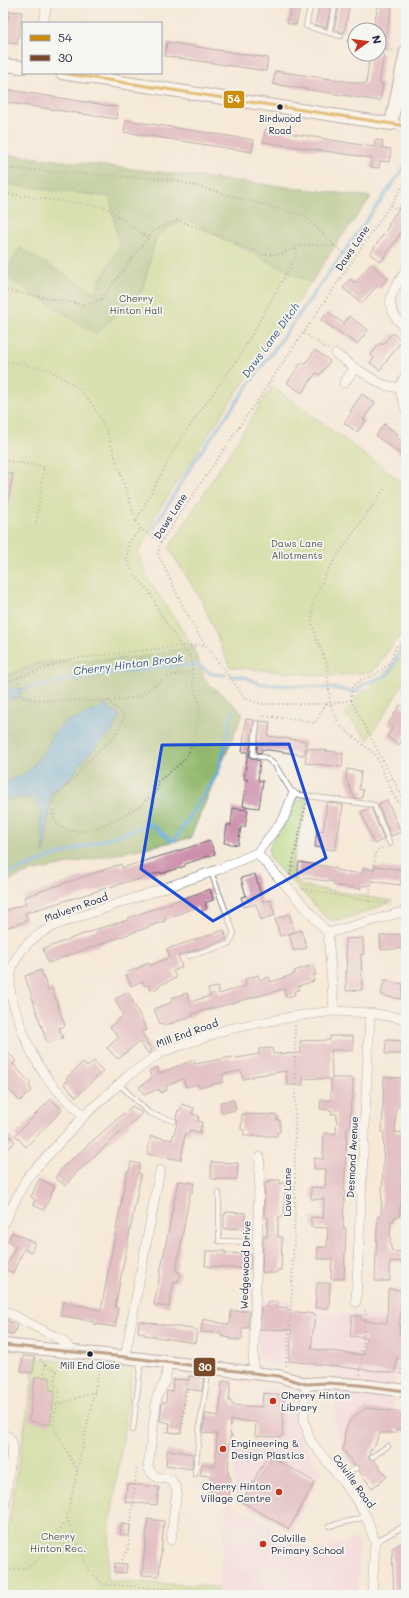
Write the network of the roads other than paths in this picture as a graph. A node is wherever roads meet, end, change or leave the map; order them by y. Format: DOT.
graph roads {
  1 [pos="47,3"];
  2 [pos="311,3"];
  3 [pos="336,3"];
  4 [pos="43,22"];
  5 [pos="329,33"];
  6 [pos="343,38"];
  7 [pos="406,52"];
  8 [pos="3,65"];
  9 [pos="22,67"];
  10 [pos="68,74"];
  11 [pos="391,124"];
  12 [pos="406,126"];
  13 [pos="406,271"];
  14 [pos="406,328"];
  15 [pos="336,354"];
  16 [pos="355,368"];
  17 [pos="406,374"];
  18 [pos="344,383"];
  19 [pos="399,388"];
  20 [pos="406,410"];
  21 [pos="257,723"];
  22 [pos="293,794"];
  23 [pos="390,844"];
  24 [pos="257,853"];
  25 [pos="211,872"];
  26 [pos="406,911"];
  27 [pos="328,933"];
  28 [pos="189,956"];
  29 [pos="334,1011"];
  30 [pos="370,1013"];
  31 [pos="406,1019"];
  32 [pos="119,1084"];
  33 [pos="84,1116"];
  34 [pos="174,1121"];
  35 [pos="260,1157"];
  36 [pos="160,1170"];
  37 [pos="220,1193"];
  38 [pos="3,1225"];
  39 [pos="257,1242"];
  40 [pos="356,1302"];
  41 [pos="3,1310"];
  42 [pos="3,1345"];
  43 [pos="73,1352"];
  44 [pos="125,1357"];
  45 [pos="141,1359"];
  46 [pos="168,1362"];
  47 [pos="209,1368"];
  48 [pos="252,1373"];
  49 [pos="306,1384"];
  50 [pos="406,1391"];
  51 [pos="133,1430"];
  52 [pos="3,1434"];
  53 [pos="388,1446"];
  54 [pos="372,1457"];
  55 [pos="356,1468"];
  56 [pos="195,1474"];
  57 [pos="340,1478"];
  58 [pos="3,1515"];
  59 [pos="366,1516"];
  60 [pos="406,1525"];
  61 [pos="329,1526"];
  62 [pos="171,1540"];
  63 [pos="375,1542"];
  64 [pos="372,1595"];
  1 -- 4 [label="street"];
  2 -- 5 [label="lane"];
  3 -- 5 [label="lane"];
  5 -- 6 [label="lane"];
  7 -- 11 [label="street"];
  8 -- 9 [label="street"];
  10 -- 11 [label="street"];
  11 -- 12 [label="street"];
  13 -- 14 [label="street"];
  15 -- 16 [label="street"];
  16 -- 18 [label="street"];
  16 -- 19 [label="street"];
  17 -- 19 [label="street"];
  19 -- 20 [label="street"];
  21 -- 22 [label="lane"];
  22 -- 23 [label="lane"];
  22 -- 24 [label="street, Malvern Road"];
  24 -- 25 [label="street, Malvern Road"];
  24 -- 27 [label="street"];
  25 -- 28 [label="lane"];
  25 -- 33 [label="street, Malvern Road"];
  26 -- 27 [label="street"];
  27 -- 29 [label="street"];
  29 -- 30 [label="street, Mill End Road"];
  29 -- 32 [label="street, Mill End Road"];
  30 -- 31 [label="street, Mill End Road"];
  30 -- 40 [label="street, Desmond Avenue"];
  32 -- 33 [label="street, Mill End Road"];
  32 -- 34 [label="lane"];
  33 -- 38 [label="street, Mill End Road"];
  35 -- 39 [label="street, Wedgewood Drive"];
  36 -- 44 [label="street"];
  37 -- 39 [label="lane"];
  39 -- 48 [label="street, Wedgewood Drive"];
  41 -- 43 [label="street"];
  42 -- 43 [label="street"];
  43 -- 44 [label="street"];
  44 -- 45 [label="street"];
  45 -- 46 [label="street"];
  45 -- 51 [label="lane"];
  46 -- 47 [label="street"];
  46 -- 62 [label="street"];
  47 -- 48 [label="street"];
  47 -- 56 [label="lane"];
  48 -- 49 [label="street"];
  49 -- 50 [label="street"];
  49 -- 57 [label="street, Colville Road"];
  52 -- 58 [label="street"];
  53 -- 54 [label="lane"];
  55 -- 57 [label="lane"];
  57 -- 59 [label="street, Colville Road"];
  59 -- 61 [label="lane"];
  59 -- 63 [label="street, Colville Road"];
  60 -- 63 [label="lane"];
  63 -- 64 [label="street, Colville Road"];
}
